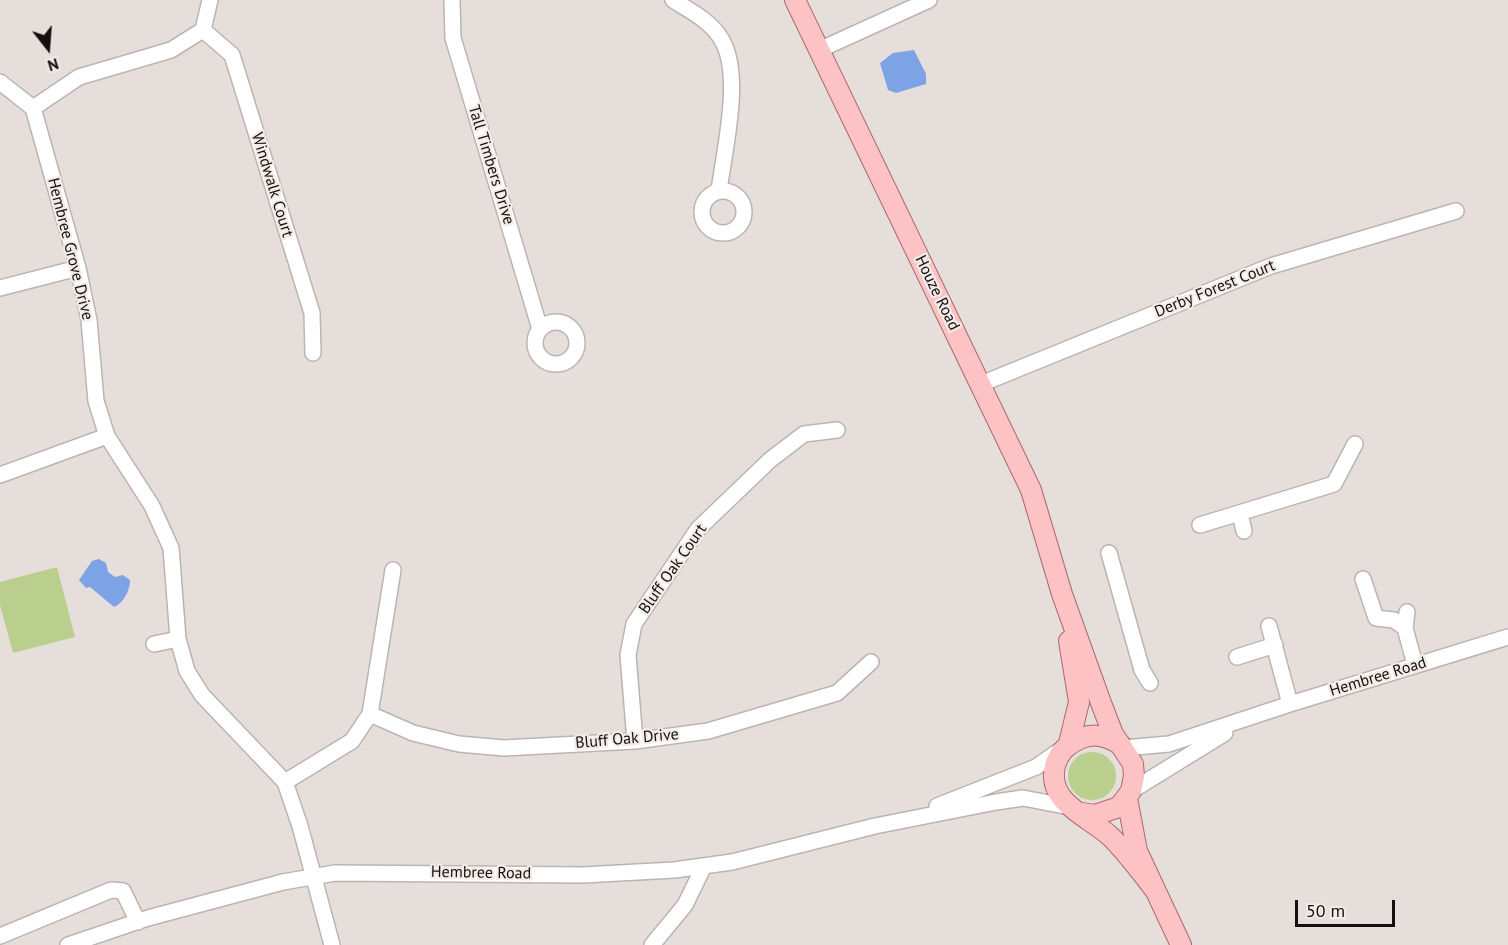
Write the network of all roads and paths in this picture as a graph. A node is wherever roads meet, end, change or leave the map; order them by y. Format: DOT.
graph roads {
  1 [pos="210,0"];
  2 [pos="452,0"];
  3 [pos="673,0"];
  4 [pos="795,0"];
  5 [pos="929,0"];
  6 [pos="203,30"];
  7 [pos="819,50"];
  8 [pos="0,82"];
  9 [pos="33,108"];
  10 [pos="719,191"];
  11 [pos="1456,210"];
  12 [pos="78,268"];
  13 [pos="0,288"];
  14 [pos="540,330"];
  15 [pos="313,353"];
  16 [pos="981,384"];
  17 [pos="837,430"];
  18 [pos="107,436"];
  19 [pos="1355,444"];
  20 [pos="0,475"];
  21 [pos="1240,514"];
  22 [pos="1200,525"];
  23 [pos="1244,531"];
  24 [pos="1109,553"];
  25 [pos="393,570"];
  26 [pos="1363,579"];
  27 [pos="1062,594"];
  28 [pos="1269,626"];
  29 [pos="1508,637"];
  30 [pos="178,639"];
  31 [pos="154,644"];
  32 [pos="1275,645"];
  33 [pos="1237,657"];
  34 [pos="871,662"];
  35 [pos="1415,664"];
  36 [pos="1150,683"];
  37 [pos="1290,704"];
  38 [pos="370,714"];
  39 [pos="1248,719"];
  40 [pos="635,741"];
  41 [pos="1067,745"];
  42 [pos="1122,747"];
  43 [pos="285,782"];
  44 [pos="1129,795"];
  45 [pos="1076,810"];
  46 [pos="898,821"];
  47 [pos="704,866"];
  48 [pos="313,876"];
  49 [pos="1155,890"];
  50 [pos="138,921"];
  51 [pos="0,936"];
  52 [pos="68,945"];
  53 [pos="332,945"];
  54 [pos="652,945"];
  55 [pos="1181,945"];
  1 -- 6 [label="street"];
  2 -- 14 [label="street, Tall Timbers Drive"];
  3 -- 10 [label="street"];
  4 -- 7 [label="main road, Houze Road"];
  5 -- 7 [label="street"];
  6 -- 9 [label="street"];
  6 -- 15 [label="street, Windwalk Court"];
  7 -- 16 [label="main road, Houze Road"];
  8 -- 9 [label="street"];
  9 -- 12 [label="street, Hembree Grove Drive"];
  11 -- 16 [label="street, Derby Forest Court"];
  12 -- 13 [label="street"];
  12 -- 18 [label="street, Hembree Grove Drive"];
  16 -- 27 [label="main road, Houze Road"];
  17 -- 40 [label="street, Bluff Oak Court"];
  18 -- 20 [label="street"];
  18 -- 30 [label="street, Hembree Grove Drive"];
  19 -- 21 [label="street"];
  21 -- 22 [label="street"];
  21 -- 23 [label="street"];
  24 -- 36 [label="street"];
  25 -- 38 [label="street"];
  26 -- 35 [label="street"];
  27 -- 41 [label="main road, Houze Road"];
  27 -- 42 [label="main road, Houze Road"];
  28 -- 32 [label="street"];
  29 -- 35 [label="street, Hembree Road"];
  30 -- 31 [label="street"];
  30 -- 43 [label="street, Hembree Grove Drive"];
  32 -- 33 [label="street"];
  32 -- 37 [label="street"];
  34 -- 40 [label="street, Bluff Oak Drive"];
  35 -- 37 [label="street, Hembree Road"];
  37 -- 39 [label="street, Hembree Road"];
  38 -- 40 [label="street, Bluff Oak Drive"];
  38 -- 43 [label="street"];
  39 -- 42 [label="street, Hembree Road"];
  39 -- 44 [label="street, Hembree Road"];
  41 -- 42 [label="main road"];
  41 -- 45 [label="main road, Houze Road"];
  41 -- 46 [label="street, Hembree Road"];
  42 -- 44 [label="main road, Houze Road"];
  43 -- 48 [label="street, Hembree Grove Drive"];
  44 -- 45 [label="main road"];
  44 -- 49 [label="main road, Houze Road"];
  45 -- 46 [label="street, Hembree Road"];
  45 -- 49 [label="main road, Houze Road"];
  46 -- 47 [label="street, Hembree Road"];
  47 -- 48 [label="street, Hembree Road"];
  47 -- 54 [label="street"];
  48 -- 50 [label="street, Hembree Road"];
  48 -- 53 [label="street, Hembree Grove Drive"];
  49 -- 55 [label="main road, Houze Road"];
  50 -- 51 [label="street"];
  50 -- 52 [label="street, Hembree Road"];
}
